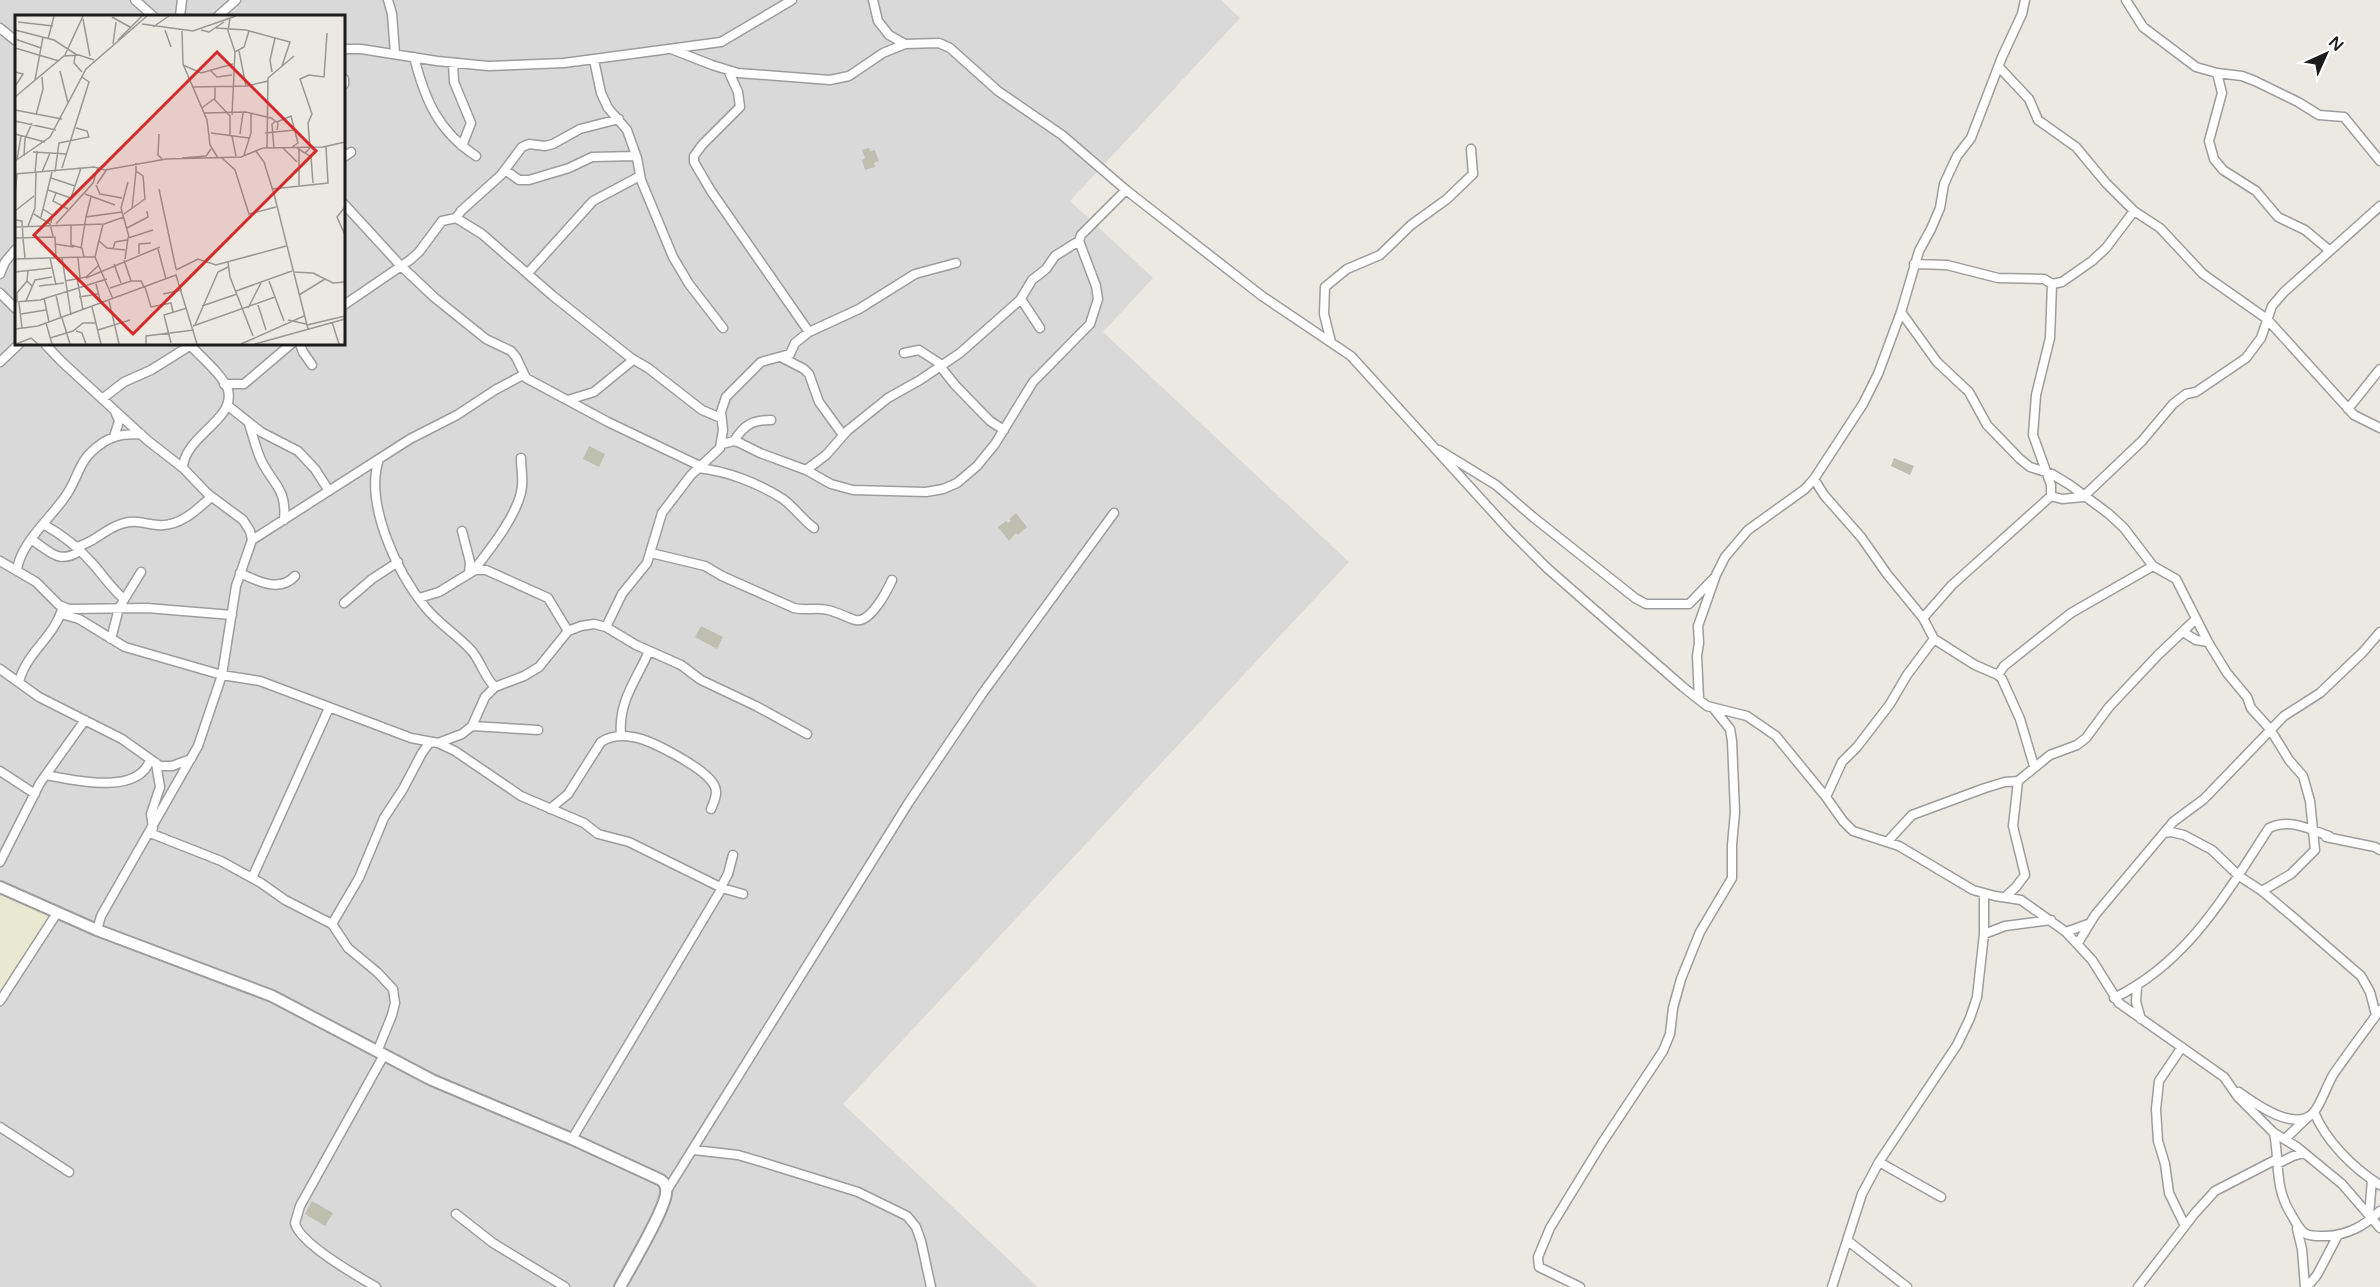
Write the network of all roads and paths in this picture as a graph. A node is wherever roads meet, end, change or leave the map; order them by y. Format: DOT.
graph roads {
  1 [pos="135,0"];
  2 [pos="182,0"];
  3 [pos="236,0"];
  4 [pos="388,0"];
  5 [pos="792,0"];
  6 [pos="873,0"];
  7 [pos="2025,0"];
  8 [pos="2126,0"];
  9 [pos="152,15"];
  10 [pos="180,15"];
  11 [pos="219,15"];
  12 [pos="0,28"];
  13 [pos="15,40"];
  14 [pos="905,44"];
  15 [pos="669,48"];
  16 [pos="345,49"];
  17 [pos="395,53"];
  18 [pos="414,57"];
  19 [pos="594,60"];
  20 [pos="453,63"];
  21 [pos="1998,67"];
  22 [pos="728,70"];
  23 [pos="2217,73"];
  24 [pos="619,119"];
  25 [pos="462,146"];
  26 [pos="1471,149"];
  27 [pos="476,156"];
  28 [pos="636,156"];
  29 [pos="2380,161"];
  30 [pos="506,170"];
  31 [pos="640,176"];
  32 [pos="1126,190"];
  33 [pos="345,205"];
  34 [pos="2380,206"];
  35 [pos="2134,211"];
  36 [pos="456,218"];
  37 [pos="1079,241"];
  38 [pos="2329,250"];
  39 [pos="4,259"];
  40 [pos="956,262"];
  41 [pos="1914,264"];
  42 [pos="400,266"];
  43 [pos="528,273"];
  44 [pos="0,274"];
  45 [pos="2052,284"];
  46 [pos="0,293"];
  47 [pos="1021,299"];
  48 [pos="345,304"];
  49 [pos="15,308"];
  50 [pos="1901,312"];
  51 [pos="2267,319"];
  52 [pos="723,328"];
  53 [pos="1040,328"];
  54 [pos="809,332"];
  55 [pos="1332,342"];
  56 [pos="18,345"];
  57 [pos="46,345"];
  58 [pos="188,345"];
  59 [pos="191,345"];
  60 [pos="290,345"];
  61 [pos="300,345"];
  62 [pos="904,353"];
  63 [pos="780,357"];
  64 [pos="633,360"];
  65 [pos="0,362"];
  66 [pos="312,365"];
  67 [pos="941,365"];
  68 [pos="2380,369"];
  69 [pos="523,375"];
  70 [pos="224,384"];
  71 [pos="102,399"];
  72 [pos="568,400"];
  73 [pos="227,405"];
  74 [pos="2348,408"];
  75 [pos="115,411"];
  76 [pos="721,418"];
  77 [pos="771,420"];
  78 [pos="248,424"];
  79 [pos="2380,428"];
  80 [pos="1004,430"];
  81 [pos="141,434"];
  82 [pos="843,435"];
  83 [pos="114,437"];
  84 [pos="734,441"];
  85 [pos="722,444"];
  86 [pos="1431,445"];
  87 [pos="379,458"];
  88 [pos="521,458"];
  89 [pos="699,467"];
  90 [pos="183,468"];
  91 [pos="806,470"];
  92 [pos="2044,472"];
  93 [pos="1814,479"];
  94 [pos="329,491"];
  95 [pos="2051,496"];
  96 [pos="211,497"];
  97 [pos="2083,497"];
  98 [pos="1114,513"];
  99 [pos="284,520"];
  100 [pos="43,524"];
  101 [pos="814,528"];
  102 [pos="462,531"];
  103 [pos="32,540"];
  104 [pos="252,540"];
  105 [pos="78,549"];
  106 [pos="651,553"];
  107 [pos="20,556"];
  108 [pos="0,561"];
  109 [pos="399,562"];
  110 [pos="2153,566"];
  111 [pos="17,571"];
  112 [pos="141,572"];
  113 [pos="471,572"];
  114 [pos="240,573"];
  115 [pos="1716,575"];
  116 [pos="295,576"];
  117 [pos="892,580"];
  118 [pos="419,598"];
  119 [pos="124,599"];
  120 [pos="344,603"];
  121 [pos="119,608"];
  122 [pos="62,610"];
  123 [pos="232,615"];
  124 [pos="1923,618"];
  125 [pos="2196,619"];
  126 [pos="606,627"];
  127 [pos="568,631"];
  128 [pos="2183,632"];
  129 [pos="2380,632"];
  130 [pos="111,639"];
  131 [pos="1934,639"];
  132 [pos="2208,642"];
  133 [pos="649,651"];
  134 [pos="0,669"];
  135 [pos="222,675"];
  136 [pos="1998,675"];
  137 [pos="19,682"];
  138 [pos="495,687"];
  139 [pos="1699,699"];
  140 [pos="329,708"];
  141 [pos="1714,709"];
  142 [pos="85,720"];
  143 [pos="472,726"];
  144 [pos="2270,729"];
  145 [pos="538,730"];
  146 [pos="807,734"];
  147 [pos="621,736"];
  148 [pos="434,742"];
  149 [pos="191,759"];
  150 [pos="153,762"];
  151 [pos="2034,766"];
  152 [pos="0,771"];
  153 [pos="46,775"];
  154 [pos="2018,781"];
  155 [pos="35,794"];
  156 [pos="1826,797"];
  157 [pos="550,808"];
  158 [pos="711,809"];
  159 [pos="2312,829"];
  160 [pos="151,830"];
  161 [pos="2164,833"];
  162 [pos="2329,836"];
  163 [pos="1888,841"];
  164 [pos="2316,844"];
  165 [pos="2380,850"];
  166 [pos="733,855"];
  167 [pos="0,862"];
  168 [pos="2239,876"];
  169 [pos="252,878"];
  170 [pos="0,887"];
  171 [pos="721,887"];
  172 [pos="2262,891"];
  173 [pos="743,894"];
  174 [pos="1984,894"];
  175 [pos="2005,897"];
  176 [pos="57,913"];
  177 [pos="2051,921"];
  178 [pos="333,924"];
  179 [pos="2088,924"];
  180 [pos="97,930"];
  181 [pos="2066,932"];
  182 [pos="1984,934"];
  183 [pos="2078,943"];
  184 [pos="2137,987"];
  185 [pos="2114,998"];
  186 [pos="0,1001"];
  187 [pos="2378,1012"];
  188 [pos="2141,1019"];
  189 [pos="2182,1047"];
  190 [pos="381,1053"];
  191 [pos="2230,1085"];
  192 [pos="2311,1114"];
  193 [pos="0,1127"];
  194 [pos="2274,1133"];
  195 [pos="572,1139"];
  196 [pos="2285,1139"];
  197 [pos="694,1150"];
  198 [pos="2304,1153"];
  199 [pos="2277,1161"];
  200 [pos="1879,1162"];
  201 [pos="69,1172"];
  202 [pos="2376,1182"];
  203 [pos="666,1192"];
  204 [pos="1941,1197"];
  205 [pos="2380,1211"];
  206 [pos="456,1215"];
  207 [pos="2370,1217"];
  208 [pos="2185,1226"];
  209 [pos="2358,1228"];
  210 [pos="2297,1229"];
  211 [pos="2380,1231"];
  212 [pos="2338,1235"];
  213 [pos="1848,1241"];
  214 [pos="376,1287"];
  215 [pos="565,1287"];
  216 [pos="620,1287"];
  217 [pos="931,1287"];
  218 [pos="1580,1287"];
  219 [pos="1832,1287"];
  220 [pos="1907,1287"];
  221 [pos="2138,1287"];
  222 [pos="2306,1287"];
  1 -- 9 [label="street"];
  2 -- 10 [label="street"];
  3 -- 11 [label="street"];
  4 -- 17 [label="street"];
  5 -- 15 [label="street"];
  6 -- 14 [label="street"];
  7 -- 21 [label="street"];
  8 -- 23 [label="street"];
  12 -- 13 [label="street"];
  14 -- 22 [label="street"];
  14 -- 32 [label="street"];
  15 -- 19 [label="street"];
  15 -- 22 [label="street"];
  16 -- 17 [label="street"];
  17 -- 18 [label="street"];
  18 -- 20 [label="street"];
  18 -- 25 [label="street"];
  19 -- 20 [label="street"];
  19 -- 24 [label="street"];
  20 -- 25 [label="street"];
  21 -- 35 [label="street"];
  21 -- 41 [label="street"];
  22 -- 54 [label="street"];
  23 -- 29 [label="street"];
  23 -- 38 [label="street"];
  24 -- 28 [label="street"];
  24 -- 30 [label="street"];
  25 -- 27 [label="street"];
  26 -- 55 [label="street"];
  28 -- 30 [label="street"];
  28 -- 31 [label="street"];
  30 -- 36 [label="street"];
  31 -- 43 [label="street"];
  31 -- 52 [label="street"];
  32 -- 37 [label="street"];
  32 -- 55 [label="street"];
  33 -- 42 [label="street"];
  34 -- 38 [label="street"];
  35 -- 45 [label="street"];
  35 -- 51 [label="street"];
  36 -- 42 [label="street"];
  36 -- 43 [label="street"];
  37 -- 47 [label="street"];
  37 -- 80 [label="street"];
  38 -- 51 [label="street"];
  39 -- 44 [label="street"];
  40 -- 54 [label="street"];
  41 -- 45 [label="street"];
  41 -- 50 [label="street"];
  42 -- 48 [label="street"];
  42 -- 69 [label="street"];
  43 -- 64 [label="street"];
  45 -- 92 [label="street"];
  46 -- 49 [label="street"];
  47 -- 53 [label="street"];
  47 -- 67 [label="street"];
  50 -- 92 [label="street"];
  50 -- 93 [label="street"];
  51 -- 74 [label="street"];
  51 -- 97 [label="street"];
  54 -- 63 [label="street"];
  55 -- 86 [label="street"];
  56 -- 65 [label="street"];
  57 -- 71 [label="street"];
  58 -- 71 [label="street"];
  59 -- 70 [label="street"];
  60 -- 70 [label="street"];
  61 -- 66 [label="street"];
  62 -- 67 [label="street"];
  63 -- 76 [label="street"];
  63 -- 82 [label="street"];
  64 -- 72 [label="street"];
  64 -- 76 [label="street"];
  67 -- 80 [label="street"];
  67 -- 82 [label="street"];
  68 -- 74 [label="street"];
  69 -- 72 [label="street"];
  69 -- 87 [label="street"];
  70 -- 73 [label="street"];
  71 -- 75 [label="street"];
  72 -- 89 [label="street"];
  73 -- 78 [label="street"];
  73 -- 90 [label="street"];
  74 -- 79 [label="street"];
  75 -- 81 [label="street"];
  75 -- 83 [label="street"];
  76 -- 85 [label="street"];
  77 -- 84 [label="street"];
  78 -- 94 [label="street"];
  78 -- 99 [label="street"];
  80 -- 91 [label="street"];
  81 -- 83 [label="street"];
  81 -- 90 [label="street"];
  82 -- 91 [label="street"];
  83 -- 100 [label="street"];
  84 -- 85 [label="street"];
  84 -- 91 [label="street"];
  85 -- 89 [label="street"];
  86 -- 115 [label="street"];
  86 -- 139 [label="street"];
  87 -- 94 [label="street"];
  87 -- 109 [label="street"];
  88 -- 113 [label="street"];
  89 -- 101 [label="street"];
  89 -- 106 [label="street"];
  90 -- 96 [label="street"];
  92 -- 95 [label="street"];
  92 -- 97 [label="street"];
  93 -- 115 [label="street"];
  93 -- 124 [label="street"];
  94 -- 99 [label="street"];
  95 -- 97 [label="street"];
  95 -- 124 [label="street"];
  96 -- 104 [label="street"];
  96 -- 105 [label="street"];
  97 -- 110 [label="street"];
  98 -- 197 [label="street"];
  99 -- 104 [label="street"];
  100 -- 103 [label="street"];
  100 -- 105 [label="street"];
  102 -- 113 [label="street"];
  103 -- 105 [label="street"];
  103 -- 107 [label="street"];
  104 -- 114 [label="street"];
  105 -- 119 [label="street"];
  106 -- 117 [label="street"];
  106 -- 126 [label="street"];
  107 -- 108 [label="street"];
  107 -- 111 [label="street"];
  108 -- 111 [label="street"];
  109 -- 118 [label="street"];
  109 -- 120 [label="street"];
  110 -- 125 [label="street"];
  110 -- 136 [label="street"];
  111 -- 122 [label="street"];
  112 -- 119 [label="street"];
  113 -- 118 [label="street"];
  113 -- 127 [label="street"];
  114 -- 116 [label="street"];
  114 -- 123 [label="street"];
  115 -- 139 [label="street"];
  118 -- 138 [label="street"];
  119 -- 121 [label="street"];
  121 -- 122 [label="street"];
  121 -- 123 [label="street"];
  121 -- 130 [label="street"];
  122 -- 130 [label="street"];
  122 -- 137 [label="street"];
  123 -- 135 [label="street"];
  124 -- 131 [label="street"];
  125 -- 128 [label="street"];
  125 -- 132 [label="street"];
  126 -- 127 [label="street"];
  126 -- 133 [label="street"];
  127 -- 138 [label="street"];
  128 -- 132 [label="street"];
  128 -- 151 [label="street"];
  129 -- 144 [label="street"];
  130 -- 135 [label="street"];
  131 -- 136 [label="street"];
  131 -- 156 [label="street"];
  132 -- 144 [label="street"];
  133 -- 146 [label="street"];
  133 -- 147 [label="street"];
  134 -- 137 [label="street"];
  135 -- 140 [label="street"];
  135 -- 149 [label="street"];
  136 -- 151 [label="street"];
  137 -- 142 [label="street"];
  138 -- 143 [label="street"];
  139 -- 141 [label="street"];
  140 -- 148 [label="street"];
  140 -- 169 [label="street"];
  141 -- 156 [label="street"];
  141 -- 218 [label="street"];
  142 -- 150 [label="street"];
  142 -- 153 [label="street"];
  143 -- 145 [label="street"];
  143 -- 148 [label="street"];
  144 -- 159 [label="street"];
  144 -- 161 [label="street"];
  147 -- 157 [label="street"];
  147 -- 158 [label="street"];
  148 -- 157 [label="street"];
  148 -- 178 [label="street"];
  149 -- 150 [label="street"];
  149 -- 160 [label="street"];
  150 -- 153 [label="street"];
  150 -- 160 [label="street"];
  151 -- 154 [label="street"];
  152 -- 155 [label="street"];
  153 -- 155 [label="street"];
  154 -- 163 [label="street"];
  154 -- 175 [label="street"];
  155 -- 167 [label="street"];
  156 -- 163 [label="street"];
  157 -- 171 [label="street"];
  159 -- 162 [label="street"];
  159 -- 164 [label="street"];
  159 -- 168 [label="street"];
  160 -- 169 [label="street"];
  160 -- 180 [label="street"];
  161 -- 168 [label="street"];
  161 -- 179 [label="street"];
  162 -- 164 [label="street"];
  162 -- 165 [label="street"];
  163 -- 174 [label="street"];
  164 -- 172 [label="street"];
  166 -- 171 [label="street"];
  168 -- 172 [label="street"];
  168 -- 184 [label="street"];
  169 -- 178 [label="street"];
  170 -- 176 [label="street"];
  171 -- 173 [label="street"];
  171 -- 195 [label="street"];
  172 -- 187 [label="street"];
  174 -- 175 [label="street"];
  174 -- 182 [label="street"];
  175 -- 177 [label="street"];
  176 -- 180 [label="street"];
  176 -- 186 [label="street"];
  177 -- 181 [label="street"];
  177 -- 182 [label="street"];
  178 -- 190 [label="street"];
  179 -- 181 [label="street"];
  179 -- 183 [label="street"];
  180 -- 190 [label="street"];
  181 -- 183 [label="street"];
  182 -- 200 [label="street"];
  183 -- 185 [label="street"];
  184 -- 185 [label="street"];
  184 -- 188 [label="street"];
  185 -- 188 [label="street"];
  187 -- 192 [label="street"];
  188 -- 189 [label="street"];
  189 -- 191 [label="street"];
  189 -- 208 [label="street"];
  190 -- 195 [label="street"];
  190 -- 214 [label="street"];
  191 -- 192 [label="street"];
  191 -- 194 [label="street"];
  192 -- 196 [label="street"];
  192 -- 202 [label="street"];
  193 -- 201 [label="street"];
  194 -- 196 [label="street"];
  194 -- 199 [label="street"];
  195 -- 203 [label="street"];
  196 -- 198 [label="street"];
  197 -- 203 [label="street"];
  197 -- 217 [label="street"];
  198 -- 199 [label="street"];
  198 -- 207 [label="street"];
  199 -- 208 [label="street"];
  199 -- 210 [label="street"];
  200 -- 204 [label="street"];
  200 -- 213 [label="street"];
  202 -- 207 [label="street"];
  203 -- 216 [label="street"];
  205 -- 207 [label="street"];
  206 -- 215 [label="street"];
  207 -- 209 [label="street"];
  207 -- 211 [label="street"];
  208 -- 221 [label="street"];
  209 -- 211 [label="street"];
  209 -- 212 [label="street"];
  210 -- 212 [label="street"];
  210 -- 222 [label="street"];
  212 -- 222 [label="street"];
  213 -- 219 [label="street"];
  213 -- 220 [label="street"];
}
